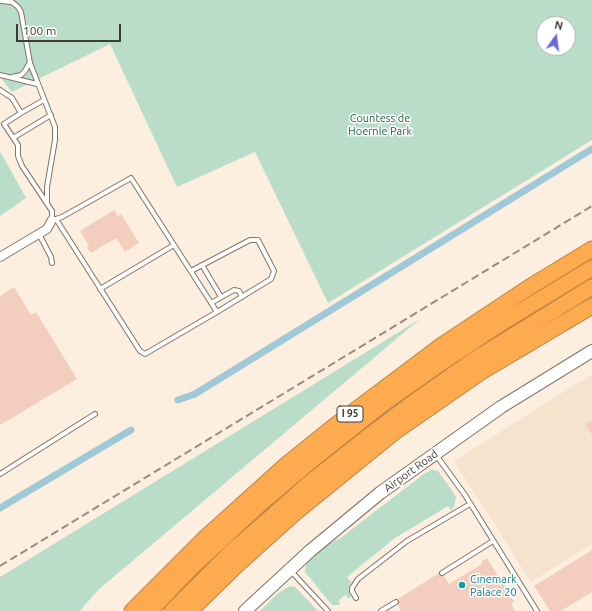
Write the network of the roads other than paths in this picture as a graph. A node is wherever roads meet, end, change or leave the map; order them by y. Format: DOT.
graph roads {
  1 [pos="0,1"];
  2 [pos="30,62"];
  3 [pos="0,75"];
  4 [pos="12,78"];
  5 [pos="37,84"];
  6 [pos="0,90"];
  7 [pos="44,100"];
  8 [pos="21,113"];
  9 [pos="51,115"];
  10 [pos="13,138"];
  11 [pos="47,204"];
  12 [pos="54,220"];
  13 [pos="39,234"];
  14 [pos="174,245"];
  15 [pos="592,249"];
  16 [pos="0,258"];
  17 [pos="52,263"];
  18 [pos="202,265"];
  19 [pos="592,268"];
  20 [pos="191,271"];
  21 [pos="592,287"];
  22 [pos="100,289"];
  23 [pos="221,297"];
  24 [pos="242,297"];
  25 [pos="211,303"];
  26 [pos="592,306"];
  27 [pos="217,312"];
  28 [pos="592,351"];
  29 [pos="95,414"];
  30 [pos="435,454"];
  31 [pos="0,474"];
  32 [pos="470,504"];
  33 [pos="492,541"];
  34 [pos="289,570"];
  35 [pos="442,573"];
  36 [pos="356,598"];
  37 [pos="396,602"];
  38 [pos="132,611"];
  39 [pos="150,611"];
  40 [pos="172,611"];
  41 [pos="190,611"];
  42 [pos="245,611"];
  43 [pos="328,611"];
  44 [pos="381,611"];
  45 [pos="537,611"];
  1 -- 2 [label="lane"];
  2 -- 4 [label="lane"];
  2 -- 5 [label="lane"];
  3 -- 4 [label="lane"];
  4 -- 5 [label="lane"];
  5 -- 7 [label="lane"];
  6 -- 8 [label="lane"];
  7 -- 8 [label="lane"];
  7 -- 9 [label="lane"];
  8 -- 10 [label="lane"];
  9 -- 10 [label="lane"];
  9 -- 11 [label="lane"];
  10 -- 11 [label="lane"];
  11 -- 12 [label="lane"];
  12 -- 13 [label="street"];
  12 -- 14 [label="lane"];
  12 -- 22 [label="lane"];
  13 -- 16 [label="street"];
  13 -- 17 [label="lane"];
  14 -- 20 [label="lane"];
  14 -- 22 [label="lane"];
  15 -- 38 [label="highway, I 95"];
  18 -- 20 [label="lane"];
  18 -- 23 [label="lane"];
  18 -- 24 [label="lane"];
  19 -- 39 [label="highway"];
  20 -- 25 [label="lane"];
  21 -- 40 [label="highway"];
  22 -- 27 [label="lane"];
  23 -- 24 [label="lane"];
  23 -- 25 [label="lane"];
  24 -- 27 [label="lane"];
  25 -- 27 [label="lane"];
  26 -- 41 [label="highway"];
  28 -- 30 [label="street, Airport Road"];
  29 -- 31 [label="lane"];
  30 -- 32 [label="lane"];
  30 -- 34 [label="street, Airport Road"];
  32 -- 33 [label="lane"];
  32 -- 36 [label="lane"];
  33 -- 35 [label="lane"];
  33 -- 45 [label="lane"];
  34 -- 42 [label="street, Airport Road"];
  34 -- 43 [label="lane"];
  37 -- 44 [label="lane"];
}
